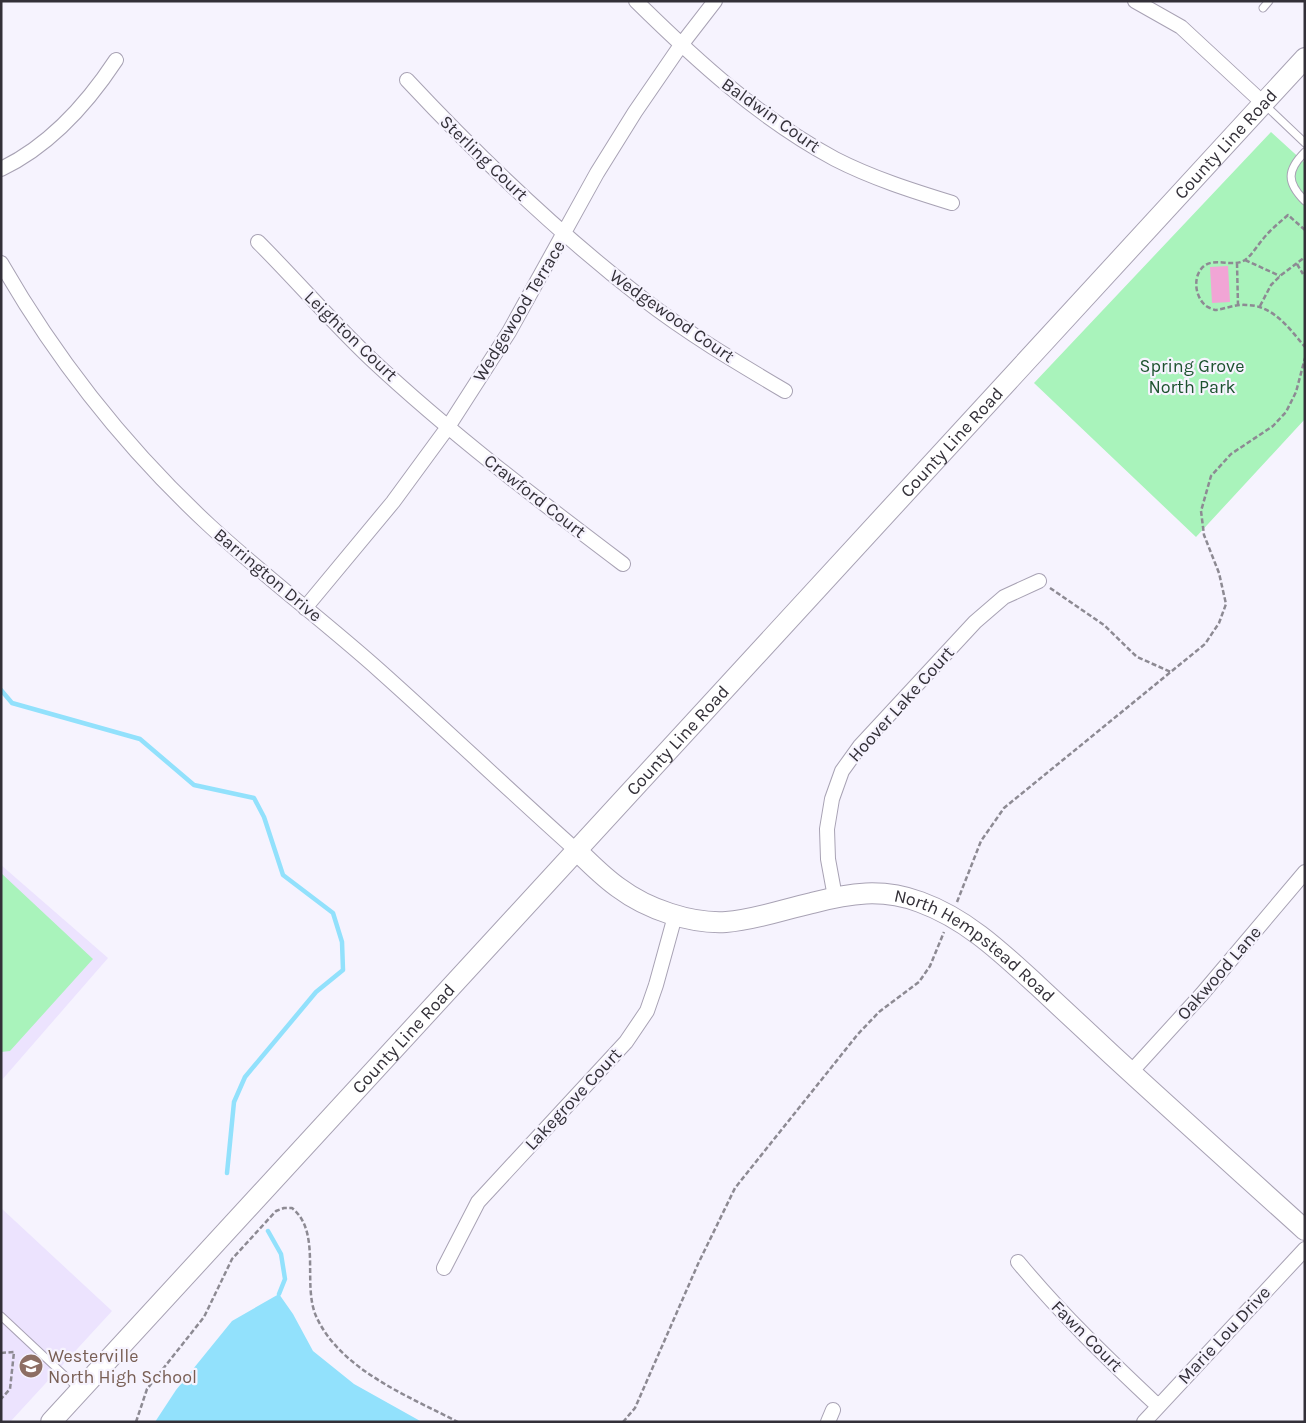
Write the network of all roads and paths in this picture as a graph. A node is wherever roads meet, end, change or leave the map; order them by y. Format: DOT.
graph roads {
  1 [pos="636,1"];
  2 [pos="715,1"];
  3 [pos="1135,1"];
  4 [pos="1269,1"];
  5 [pos="1263,8"];
  6 [pos="681,46"];
  7 [pos="1305,58"];
  8 [pos="116,60"];
  9 [pos="407,80"];
  10 [pos="1264,103"];
  11 [pos="1305,143"];
  12 [pos="1305,152"];
  13 [pos="1,169"];
  14 [pos="1305,201"];
  15 [pos="952,203"];
  16 [pos="1305,230"];
  17 [pos="565,233"];
  18 [pos="258,242"];
  19 [pos="1305,257"];
  20 [pos="1245,260"];
  21 [pos="1,263"];
  22 [pos="1237,263"];
  23 [pos="1297,264"];
  24 [pos="1303,274"];
  25 [pos="1280,276"];
  26 [pos="1238,306"];
  27 [pos="1260,306"];
  28 [pos="1305,347"];
  29 [pos="1305,358"];
  30 [pos="785,391"];
  31 [pos="448,427"];
  32 [pos="623,564"];
  33 [pos="1039,581"];
  34 [pos="306,608"];
  35 [pos="1171,672"];
  36 [pos="576,850"];
  37 [pos="1305,872"];
  38 [pos="836,897"];
  39 [pos="675,916"];
  40 [pos="950,918"];
  41 [pos="1130,1072"];
  42 [pos="1305,1230"];
  43 [pos="1305,1249"];
  44 [pos="1018,1262"];
  45 [pos="444,1268"];
  46 [pos="1,1316"];
  47 [pos="1,1353"];
  48 [pos="80,1390"];
  49 [pos="1,1398"];
  50 [pos="1158,1406"];
  51 [pos="51,1422"];
  52 [pos="136,1422"];
  53 [pos="458,1422"];
  54 [pos="623,1422"];
  55 [pos="1144,1422"];
  1 -- 6 [label="street, Baldwin Court"];
  2 -- 6 [label="street, Wedgewood Terrace"];
  3 -- 10 [label="street"];
  4 -- 5 [label="lane"];
  6 -- 15 [label="street, Baldwin Court"];
  6 -- 17 [label="street, Wedgewood Terrace"];
  7 -- 10 [label="main road, County Line Road"];
  8 -- 13 [label="street"];
  9 -- 17 [label="street, Sterling Court"];
  10 -- 11 [label="lane"];
  10 -- 36 [label="main road, County Line Road"];
  12 -- 14 [label="lane"];
  16 -- 20 [label="path"];
  17 -- 30 [label="street, Wedgewood Court"];
  17 -- 31 [label="street, Wedgewood Terrace"];
  18 -- 31 [label="street, Leighton Court"];
  19 -- 23 [label="path"];
  20 -- 22 [label="path"];
  20 -- 25 [label="path"];
  21 -- 34 [label="street, Barrington Drive"];
  22 -- 26 [label="path"];
  22 -- 26 [label="path"];
  23 -- 24 [label="path"];
  23 -- 25 [label="path"];
  25 -- 27 [label="path"];
  26 -- 27 [label="path"];
  27 -- 28 [label="path"];
  29 -- 35 [label="path"];
  31 -- 32 [label="street, Crawford Court"];
  31 -- 34 [label="street, Wedgewood Terrace"];
  33 -- 35 [label="path"];
  33 -- 38 [label="street, Hoover Lake Court"];
  34 -- 36 [label="street, Barrington Drive"];
  35 -- 40 [label="path"];
  36 -- 39 [label="main road, North Hempstead Road"];
  36 -- 48 [label="main road, County Line Road"];
  37 -- 41 [label="street, Oakwood Lane"];
  38 -- 39 [label="main road, North Hempstead Road"];
  38 -- 40 [label="main road, North Hempstead Road"];
  39 -- 45 [label="street, Lakegrove Court"];
  40 -- 41 [label="main road, North Hempstead Road"];
  40 -- 54 [label="path"];
  41 -- 42 [label="main road, North Hempstead Road"];
  43 -- 50 [label="street, Marie Lou Drive"];
  44 -- 50 [label="street, Fawn Court"];
  46 -- 48 [label="lane"];
  47 -- 49 [label="path"];
  48 -- 51 [label="main road, County Line Road"];
  50 -- 55 [label="street, Marie Lou Drive"];
  52 -- 53 [label="path"];
}
